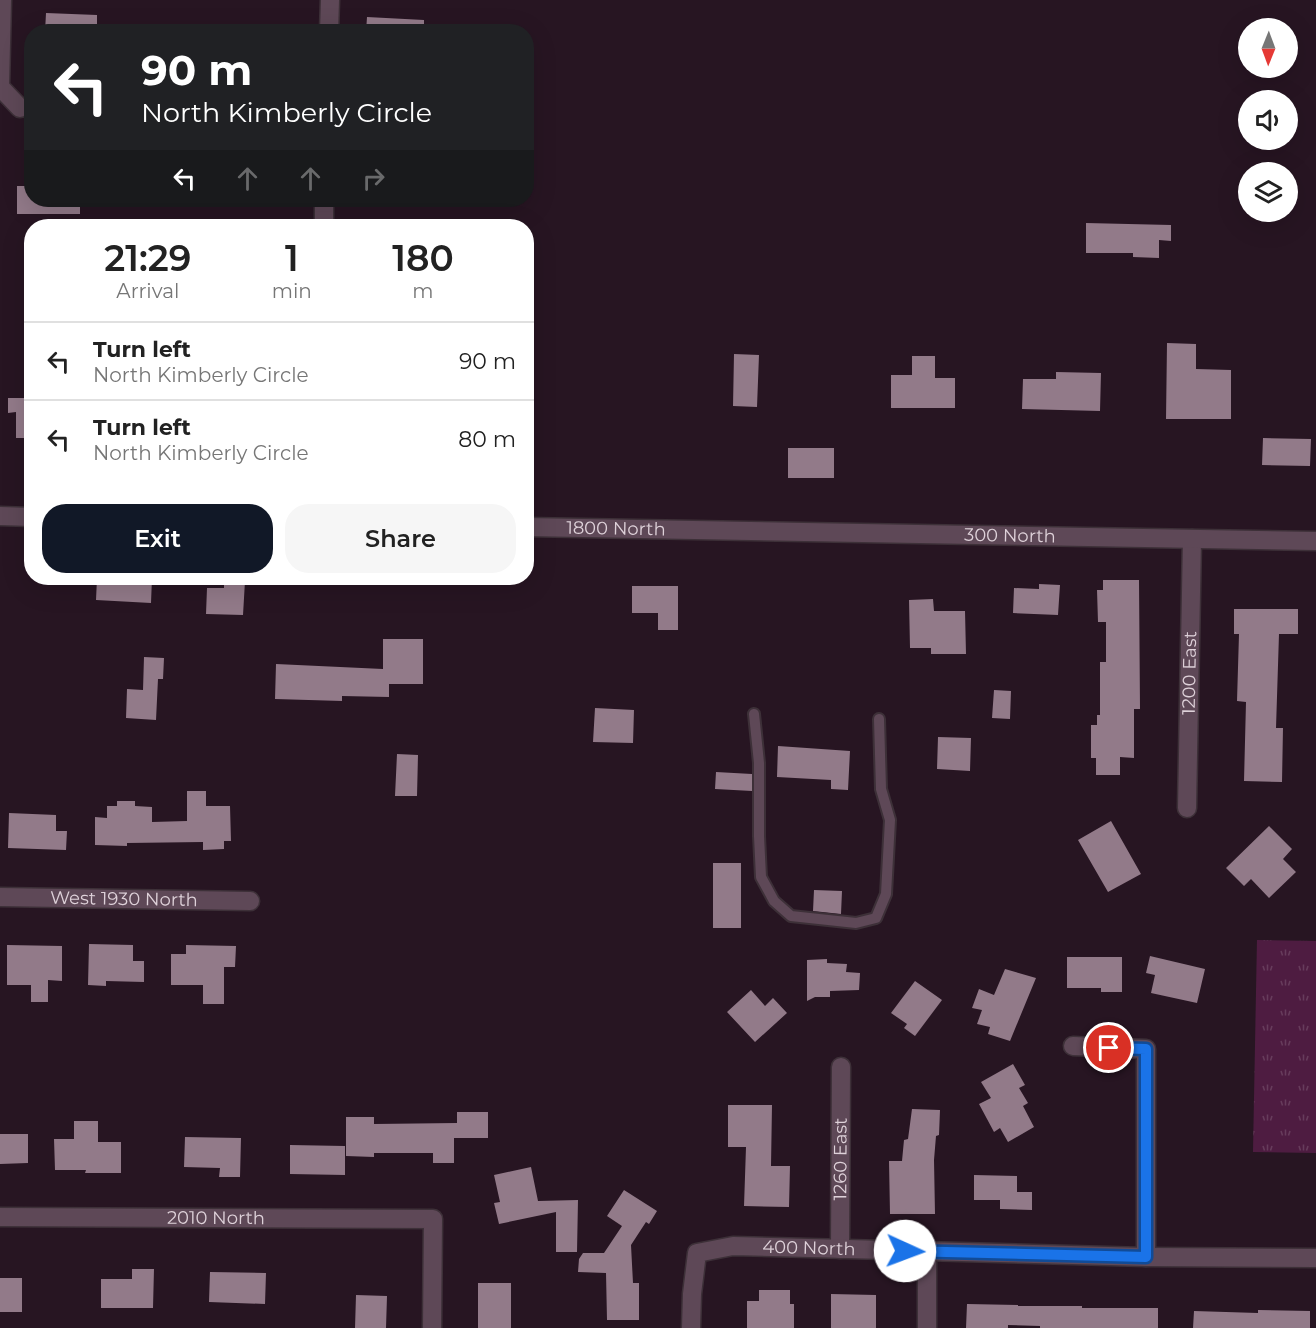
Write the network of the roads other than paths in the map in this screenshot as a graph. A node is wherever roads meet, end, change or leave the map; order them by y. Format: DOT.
graph roads {
  1 [pos="2,0"];
  2 [pos="330,0"];
  3 [pos="329,24"];
  4 [pos="20,108"];
  5 [pos="0,516"];
  6 [pos="24,517"];
  7 [pos="534,527"];
  8 [pos="706,531"];
  9 [pos="1192,539"];
  10 [pos="1316,541"];
  11 [pos="754,714"];
  12 [pos="879,719"];
  13 [pos="1187,808"];
  14 [pos="0,897"];
  15 [pos="250,901"];
  16 [pos="1073,1046"];
  17 [pos="841,1067"];
  18 [pos="0,1217"];
  19 [pos="840,1249"];
  20 [pos="927,1252"];
  21 [pos="1146,1257"];
  22 [pos="1316,1258"];
  23 [pos="432,1328"];
  24 [pos="691,1328"];
  25 [pos="927,1328"];
  1 -- 4 [label="street"];
  2 -- 3 [label="street"];
  5 -- 6 [label="street"];
  7 -- 8 [label="street, 1800 North"];
  8 -- 9 [label="street, 300 North"];
  9 -- 10 [label="street, 300 North"];
  9 -- 13 [label="street, 1200 East"];
  11 -- 12 [label="lane"];
  14 -- 15 [label="street, West 1930 North"];
  16 -- 21 [label="street"];
  17 -- 19 [label="street, 1260 East"];
  18 -- 23 [label="street, 2010 North"];
  19 -- 20 [label="street, 400 North"];
  19 -- 24 [label="street, 400 North"];
  20 -- 21 [label="street, 400 North"];
  20 -- 25 [label="street"];
  21 -- 22 [label="street, 400 North"];
}
